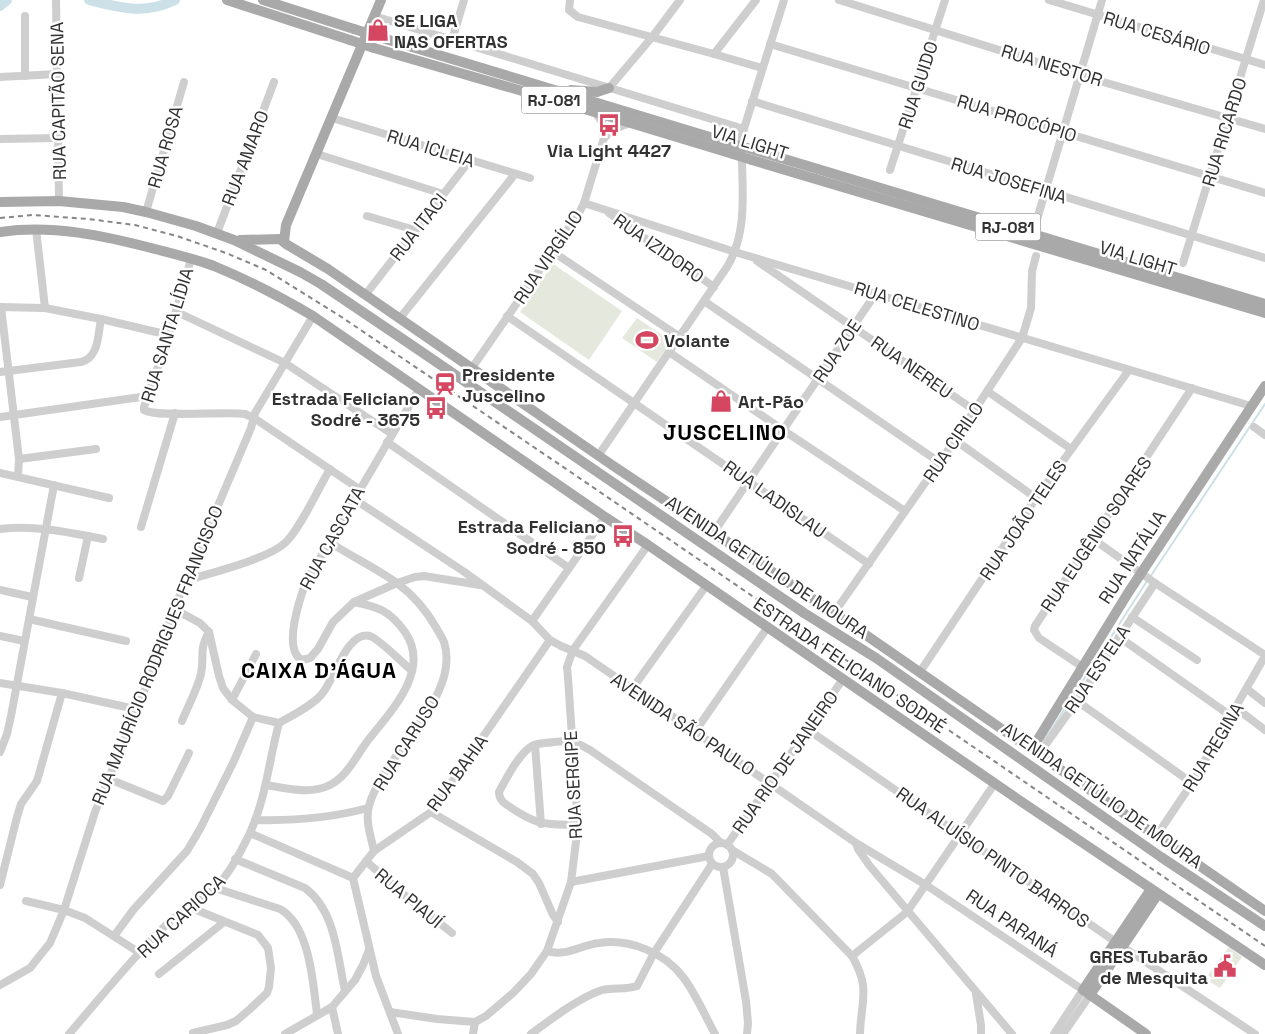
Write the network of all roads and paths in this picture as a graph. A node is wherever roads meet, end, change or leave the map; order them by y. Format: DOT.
graph roads {
  1 [pos="56,0"];
  2 [pos="227,0"];
  3 [pos="263,0"];
  4 [pos="381,0"];
  5 [pos="464,0"];
  6 [pos="680,0"];
  7 [pos="756,0"];
  8 [pos="784,0"];
  9 [pos="839,0"];
  10 [pos="945,0"];
  11 [pos="1049,0"];
  12 [pos="1102,0"];
  13 [pos="1264,2"];
  14 [pos="569,3"];
  15 [pos="1097,15"];
  16 [pos="25,16"];
  17 [pos="374,16"];
  18 [pos="936,29"];
  19 [pos="653,36"];
  20 [pos="452,40"];
  21 [pos="770,44"];
  22 [pos="714,54"];
  23 [pos="1246,60"];
  24 [pos="1265,65"];
  25 [pos="762,68"];
  26 [pos="57,74"];
  27 [pos="1079,75"];
  28 [pos="26,76"];
  29 [pos="0,77"];
  30 [pos="184,82"];
  31 [pos="274,82"];
  32 [pos="548,88"];
  33 [pos="610,88"];
  34 [pos="916,88"];
  35 [pos="752,101"];
  36 [pos="595,112"];
  37 [pos="1228,117"];
  38 [pos="332,118"];
  39 [pos="630,123"];
  40 [pos="744,129"];
  41 [pos="1265,129"];
  42 [pos="1062,132"];
  43 [pos="58,138"];
  44 [pos="604,138"];
  45 [pos="0,139"];
  46 [pos="898,145"];
  47 [pos="733,149"];
  48 [pos="317,154"];
  49 [pos="470,160"];
  50 [pos="890,170"];
  51 [pos="515,174"];
  52 [pos="1210,176"];
  53 [pos="530,178"];
  54 [pos="1044,191"];
  55 [pos="1265,192"];
  56 [pos="443,194"];
  57 [pos="59,201"];
  58 [pos="0,202"];
  59 [pos="584,203"];
  60 [pos="604,210"];
  61 [pos="146,212"];
  62 [pos="367,216"];
  63 [pos="642,222"];
  64 [pos="286,225"];
  65 [pos="1035,226"];
  66 [pos="36,229"];
  67 [pos="415,230"];
  68 [pos="0,232"];
  69 [pos="217,233"];
  70 [pos="637,235"];
  71 [pos="1192,236"];
  72 [pos="273,239"];
  73 [pos="234,240"];
  74 [pos="285,243"];
  75 [pos="553,252"];
  76 [pos="735,252"];
  77 [pos="751,256"];
  78 [pos="1036,256"];
  79 [pos="271,258"];
  80 [pos="1265,258"];
  81 [pos="190,259"];
  82 [pos="1183,263"];
  83 [pos="714,287"];
  84 [pos="876,293"];
  85 [pos="366,294"];
  86 [pos="704,301"];
  87 [pos="1265,304"];
  88 [pos="1,307"];
  89 [pos="45,308"];
  90 [pos="177,312"];
  91 [pos="1265,313"];
  92 [pos="313,316"];
  93 [pos="507,316"];
  94 [pos="400,318"];
  95 [pos="101,319"];
  96 [pos="853,327"];
  97 [pos="169,335"];
  98 [pos="680,337"];
  99 [pos="1022,338"];
  100 [pos="669,352"];
  101 [pos="285,363"];
  102 [pos="472,368"];
  103 [pos="1129,370"];
  104 [pos="4,372"];
  105 [pos="818,379"];
  106 [pos="1265,386"];
  107 [pos="1192,388"];
  108 [pos="418,389"];
  109 [pos="987,391"];
  110 [pos="148,396"];
  111 [pos="635,402"];
  112 [pos="1252,406"];
  113 [pos="974,410"];
  114 [pos="175,414"];
  115 [pos="14,415"];
  116 [pos="0,417"];
  117 [pos="254,418"];
  118 [pos="1254,427"];
  119 [pos="783,430"];
  120 [pos="392,434"];
  121 [pos="1265,435"];
  122 [pos="956,440"];
  123 [pos="387,442"];
  124 [pos="96,449"];
  125 [pos="1071,449"];
  126 [pos="598,456"];
  127 [pos="19,459"];
  128 [pos="940,462"];
  129 [pos="330,469"];
  130 [pos="0,473"];
  131 [pos="18,476"];
  132 [pos="748,481"];
  133 [pos="54,485"];
  134 [pos="359,489"];
  135 [pos="109,498"];
  136 [pos="1036,498"];
  137 [pos="354,499"];
  138 [pos="905,512"];
  139 [pos="605,518"];
  140 [pos="142,526"];
  141 [pos="46,528"];
  142 [pos="0,529"];
  143 [pos="714,532"];
  144 [pos="88,536"];
  145 [pos="103,539"];
  146 [pos="1093,539"];
  147 [pos="329,542"];
  148 [pos="648,545"];
  149 [pos="869,564"];
  150 [pos="569,568"];
  151 [pos="1143,574"];
  152 [pos="780,577"];
  153 [pos="79,578"];
  154 [pos="754,578"];
  155 [pos="185,581"];
  156 [pos="1154,582"];
  157 [pos="397,583"];
  158 [pos="482,585"];
  159 [pos="706,586"];
  160 [pos="0,590"];
  161 [pos="32,597"];
  162 [pos="354,602"];
  163 [pos="174,609"];
  164 [pos="834,613"];
  165 [pos="804,614"];
  166 [pos="1132,617"];
  167 [pos="29,619"];
  168 [pos="532,621"];
  169 [pos="767,628"];
  170 [pos="209,632"];
  171 [pos="0,636"];
  172 [pos="1119,637"];
  173 [pos="550,640"];
  174 [pos="24,641"];
  175 [pos="126,641"];
  176 [pos="572,650"];
  177 [pos="256,654"];
  178 [pos="1265,656"];
  179 [pos="1197,660"];
  180 [pos="1081,666"];
  181 [pos="412,671"];
  182 [pos="920,672"];
  183 [pos="843,679"];
  184 [pos="0,683"];
  185 [pos="17,686"];
  186 [pos="632,689"];
  187 [pos="1247,690"];
  188 [pos="62,693"];
  189 [pos="232,700"];
  190 [pos="1077,701"];
  191 [pos="1265,703"];
  192 [pos="1236,708"];
  193 [pos="135,709"];
  194 [pos="1231,716"];
  195 [pos="252,717"];
  196 [pos="182,721"];
  197 [pos="279,723"];
  198 [pos="994,723"];
  199 [pos="808,729"];
  200 [pos="1265,730"];
  201 [pos="694,733"];
  202 [pos="986,735"];
  203 [pos="571,740"];
  204 [pos="535,745"];
  205 [pos="0,752"];
  206 [pos="1035,752"];
  207 [pos="188,753"];
  208 [pos="109,779"];
  209 [pos="770,783"];
  210 [pos="1192,783"];
  211 [pos="266,784"];
  212 [pos="995,784"];
  213 [pos="368,808"];
  214 [pos="431,812"];
  215 [pos="256,820"];
  216 [pos="541,824"];
  217 [pos="578,825"];
  218 [pos="250,833"];
  219 [pos="1157,835"];
  220 [pos="961,836"];
  221 [pos="1139,842"];
  222 [pos="856,843"];
  223 [pos="727,846"];
  224 [pos="374,851"];
  225 [pos="709,856"];
  226 [pos="1188,858"];
  227 [pos="235,859"];
  228 [pos="366,861"];
  229 [pos="712,864"];
  230 [pos="723,867"];
  231 [pos="354,878"];
  232 [pos="571,882"];
  233 [pos="0,885"];
  234 [pos="926,885"];
  235 [pos="215,888"];
  236 [pos="1208,888"];
  237 [pos="1155,892"];
  238 [pos="26,900"];
  239 [pos="189,907"];
  240 [pos="64,910"];
  241 [pos="1265,911"];
  242 [pos="908,912"];
  243 [pos="224,922"];
  244 [pos="558,922"];
  245 [pos="1265,926"];
  246 [pos="452,934"];
  247 [pos="114,936"];
  248 [pos="1120,944"];
  249 [pos="369,950"];
  250 [pos="548,951"];
  251 [pos="140,952"];
  252 [pos="654,954"];
  253 [pos="852,956"];
  254 [pos="1265,965"];
  255 [pos="158,974"];
  256 [pos="0,985"];
  257 [pos="345,991"];
  258 [pos="975,991"];
  259 [pos="1086,993"];
  260 [pos="332,1006"];
  261 [pos="390,1012"];
  262 [pos="317,1014"];
  263 [pos="475,1022"];
  264 [pos="300,1025"];
  265 [pos="193,1033"];
  266 [pos="1012,1033"];
  267 [pos="1058,1033"];
  268 [pos="69,1034"];
  269 [pos="285,1034"];
  270 [pos="303,1034"];
  271 [pos="338,1034"];
  272 [pos="398,1034"];
  273 [pos="473,1034"];
  274 [pos="531,1034"];
  275 [pos="715,1034"];
  276 [pos="747,1034"];
  277 [pos="860,1034"];
  278 [pos="981,1034"];
  279 [pos="1146,1034"];
  280 [pos="1255,1034"];
  1 -- 26 [label="street, RUA CAPITÃO SENA"];
  2 -- 36 [label="main road, VIA LIGHT / RJ-081, bridge"];
  3 -- 32 [label="main road, VIA LIGHT / RJ-081, bridge"];
  4 -- 17 [label="main road"];
  5 -- 20 [label="street"];
  6 -- 19 [label="street"];
  7 -- 22 [label="street"];
  8 -- 21 [label="street"];
  9 -- 18 [label="street, RUA NESTOR"];
  10 -- 18 [label="street, RUA GUIDO"];
  11 -- 15 [label="street, RUA CESÁRIO"];
  12 -- 15 [label="street"];
  13 -- 23 [label="street, RUA RICARDO"];
  14 -- 19 [label="street"];
  15 -- 23 [label="street, RUA CESÁRIO"];
  15 -- 27 [label="street"];
  16 -- 28 [label="street"];
  17 -- 20 [label="street"];
  17 -- 38 [label="main road"];
  18 -- 27 [label="street, RUA NESTOR"];
  18 -- 34 [label="street, RUA GUIDO"];
  19 -- 22 [label="street"];
  19 -- 33 [label="street"];
  20 -- 33 [label="street"];
  21 -- 25 [label="street"];
  21 -- 34 [label="street, RUA PROCÓPIO"];
  22 -- 25 [label="street"];
  23 -- 24 [label="street, RUA CESÁRIO"];
  23 -- 37 [label="street, RUA RICARDO"];
  25 -- 35 [label="street"];
  26 -- 28 [label="street"];
  26 -- 43 [label="street, RUA CAPITÃO SENA"];
  27 -- 37 [label="street, RUA NESTOR"];
  27 -- 42 [label="street"];
  28 -- 29 [label="street"];
  30 -- 61 [label="street, RUA ROSA"];
  31 -- 69 [label="street, RUA AMARO"];
  32 -- 33 [label="main road"];
  32 -- 47 [label="main road, VIA LIGHT / RJ-081"];
  33 -- 40 [label="street"];
  34 -- 42 [label="street, RUA PROCÓPIO"];
  34 -- 46 [label="street, RUA GUIDO"];
  35 -- 40 [label="street"];
  35 -- 46 [label="street, RUA JOSEFINA"];
  36 -- 39 [label="main road, VIA LIGHT / RJ-081"];
  36 -- 44 [label="street"];
  37 -- 41 [label="street, RUA NESTOR"];
  37 -- 52 [label="street, RUA RICARDO"];
  38 -- 48 [label="main road"];
  38 -- 49 [label="street, RUA ICLEIA"];
  39 -- 44 [label="street"];
  39 -- 47 [label="main road, VIA LIGHT / RJ-081"];
  40 -- 76 [label="street"];
  42 -- 52 [label="street, RUA PROCÓPIO"];
  42 -- 54 [label="street"];
  43 -- 45 [label="street"];
  43 -- 57 [label="street, RUA CAPITÃO SENA"];
  44 -- 59 [label="street, RUA VIRGÍLIO"];
  46 -- 50 [label="street, RUA GUIDO"];
  46 -- 54 [label="street, RUA JOSEFINA"];
  47 -- 87 [label="main road, VIA LIGHT / RJ-081, bridge"];
  47 -- 91 [label="main road, VIA LIGHT / RJ-081, bridge"];
  48 -- 56 [label="street"];
  48 -- 64 [label="main road"];
  49 -- 51 [label="street, RUA ICLEIA"];
  49 -- 56 [label="street, RUA ITACI"];
  51 -- 53 [label="street, RUA ICLEIA"];
  51 -- 94 [label="street"];
  52 -- 55 [label="street, RUA PROCÓPIO"];
  52 -- 71 [label="street, RUA RICARDO"];
  54 -- 65 [label="street"];
  54 -- 71 [label="street, RUA JOSEFINA"];
  56 -- 67 [label="street, RUA ITACI"];
  57 -- 58 [label="main road, AVENIDA GETÚLIO DE MOURA"];
  57 -- 61 [label="main road, AVENIDA GETÚLIO DE MOURA"];
  59 -- 60 [label="street, RUA CELESTINO"];
  59 -- 75 [label="street, RUA VIRGÍLIO"];
  60 -- 63 [label="street, RUA CELESTINO"];
  60 -- 70 [label="street, RUA IZIDORO"];
  61 -- 69 [label="main road, AVENIDA GETÚLIO DE MOURA"];
  62 -- 67 [label="street"];
  63 -- 70 [label="street"];
  63 -- 76 [label="street, RUA CELESTINO"];
  64 -- 72 [label="main road"];
  64 -- 74 [label="main road"];
  66 -- 68 [label="main road, ESTRADA FELICIANO SODRÉ"];
  66 -- 81 [label="main road, ESTRADA FELICIANO SODRÉ"];
  66 -- 89 [label="street"];
  67 -- 85 [label="street, RUA ITACI"];
  69 -- 73 [label="main road, AVENIDA GETÚLIO DE MOURA"];
  70 -- 83 [label="street, RUA IZIDORO"];
  71 -- 80 [label="street, RUA JOSEFINA"];
  71 -- 82 [label="street, RUA RICARDO"];
  72 -- 73 [label="main road, AVENIDA GETÚLIO DE MOURA"];
  72 -- 74 [label="main road"];
  72 -- 79 [label="main road"];
  73 -- 79 [label="main road, AVENIDA GETÚLIO DE MOURA"];
  74 -- 79 [label="main road"];
  74 -- 85 [label="main road, AVENIDA GETÚLIO DE MOURA"];
  75 -- 93 [label="street, RUA VIRGÍLIO"];
  75 -- 98 [label="street"];
  76 -- 77 [label="street, RUA CELESTINO"];
  76 -- 83 [label="street"];
  77 -- 84 [label="street, RUA CELESTINO"];
  77 -- 96 [label="street, RUA NEREU"];
  78 -- 99 [label="street, RUA CIRILO"];
  79 -- 154 [label="main road, AVENIDA GETÚLIO DE MOURA"];
  81 -- 90 [label="street, RUA SANTA LÍDIA"];
  81 -- 92 [label="main road, ESTRADA FELICIANO SODRÉ"];
  83 -- 86 [label="street"];
  84 -- 96 [label="street, RUA ZOE"];
  84 -- 99 [label="street, RUA CELESTINO"];
  85 -- 94 [label="main road, AVENIDA GETÚLIO DE MOURA"];
  86 -- 98 [label="street"];
  86 -- 105 [label="street"];
  88 -- 89 [label="street"];
  88 -- 104 [label="street"];
  89 -- 95 [label="street"];
  90 -- 97 [label="street, RUA SANTA LÍDIA"];
  90 -- 101 [label="street"];
  92 -- 101 [label="street, RUA MAURÍCIO RODRIGUES FRANCISCO"];
  92 -- 108 [label="main road, ESTRADA FELICIANO SODRÉ"];
  93 -- 102 [label="street, RUA VIRGÍLIO"];
  93 -- 111 [label="street, RUA LADISLAU"];
  94 -- 102 [label="main road, AVENIDA GETÚLIO DE MOURA"];
  95 -- 97 [label="street"];
  95 -- 104 [label="street"];
  96 -- 105 [label="street, RUA ZOE"];
  96 -- 113 [label="street, RUA NEREU"];
  97 -- 110 [label="street, RUA SANTA LÍDIA"];
  98 -- 100 [label="street"];
  99 -- 103 [label="street, RUA CELESTINO"];
  99 -- 109 [label="street, RUA CIRILO"];
  100 -- 111 [label="street"];
  100 -- 119 [label="street"];
  101 -- 117 [label="street, RUA MAURÍCIO RODRIGUES FRANCISCO"];
  101 -- 120 [label="street"];
  102 -- 126 [label="main road, AVENIDA GETÚLIO DE MOURA"];
  103 -- 107 [label="street, RUA CELESTINO"];
  103 -- 125 [label="street, RUA JOÃO TELES"];
  104 -- 115 [label="street"];
  105 -- 119 [label="street, RUA ZOE"];
  105 -- 128 [label="street"];
  106 -- 112 [label="main road, RUA NATÁLIA"];
  107 -- 112 [label="street, RUA CELESTINO"];
  107 -- 146 [label="street, RUA EUGÊNIO SOARES"];
  108 -- 120 [label="street, RUA CASCATA"];
  108 -- 139 [label="main road, ESTRADA FELICIANO SODRÉ"];
  109 -- 113 [label="street, RUA CIRILO"];
  109 -- 125 [label="street"];
  110 -- 114 [label="street, RUA SANTA LÍDIA"];
  110 -- 115 [label="street"];
  111 -- 126 [label="street"];
  111 -- 132 [label="street, RUA LADISLAU"];
  112 -- 151 [label="main road, RUA NATÁLIA"];
  113 -- 122 [label="street, RUA CIRILO"];
  114 -- 117 [label="street"];
  114 -- 140 [label="street"];
  115 -- 116 [label="street"];
  115 -- 127 [label="street"];
  117 -- 129 [label="street"];
  117 -- 155 [label="street, RUA MAURÍCIO RODRIGUES FRANCISCO"];
  118 -- 121 [label="street"];
  119 -- 132 [label="street, RUA ZOE"];
  119 -- 138 [label="street"];
  120 -- 123 [label="street, RUA CASCATA"];
  122 -- 128 [label="street, RUA CIRILO"];
  122 -- 136 [label="street"];
  123 -- 134 [label="street, RUA CASCATA"];
  123 -- 150 [label="street"];
  124 -- 127 [label="street"];
  125 -- 136 [label="street, RUA JOÃO TELES"];
  126 -- 143 [label="main road, AVENIDA GETÚLIO DE MOURA"];
  127 -- 131 [label="street"];
  128 -- 138 [label="street, RUA CIRILO"];
  129 -- 134 [label="street"];
  129 -- 155 [label="street"];
  130 -- 131 [label="street"];
  131 -- 133 [label="street"];
  132 -- 143 [label="street, RUA ZOE"];
  132 -- 149 [label="street, RUA LADISLAU"];
  133 -- 135 [label="street"];
  133 -- 141 [label="street"];
  134 -- 137 [label="street, RUA CASCATA"];
  136 -- 182 [label="street, RUA JOÃO TELES"];
  137 -- 147 [label="street, RUA CASCATA"];
  137 -- 158 [label="street, AVENIDA SÃO PAULO"];
  138 -- 149 [label="street, RUA CIRILO"];
  139 -- 148 [label="main road, ESTRADA FELICIANO SODRÉ"];
  139 -- 150 [label="street"];
  141 -- 142 [label="street"];
  141 -- 144 [label="street"];
  141 -- 161 [label="street"];
  143 -- 152 [label="main road, AVENIDA GETÚLIO DE MOURA"];
  144 -- 145 [label="street"];
  144 -- 153 [label="street"];
  146 -- 151 [label="street"];
  146 -- 180 [label="street, RUA EUGÊNIO SOARES"];
  147 -- 157 [label="street, RUA CARUSO"];
  147 -- 162 [label="street, RUA CASCATA"];
  148 -- 159 [label="main road, ESTRADA FELICIANO SODRÉ"];
  148 -- 176 [label="street"];
  149 -- 164 [label="street, RUA CIRILO"];
  150 -- 168 [label="street"];
  151 -- 156 [label="street"];
  151 -- 180 [label="main road, RUA NATÁLIA"];
  152 -- 154 [label="main road"];
  152 -- 164 [label="main road, AVENIDA GETÚLIO DE MOURA"];
  154 -- 165 [label="main road, AVENIDA GETÚLIO DE MOURA"];
  155 -- 163 [label="street, RUA MAURÍCIO RODRIGUES FRANCISCO"];
  156 -- 166 [label="street, RUA ESTELA"];
  156 -- 178 [label="street"];
  157 -- 158 [label="street, RUA CASCATA"];
  157 -- 162 [label="street, RUA CASCATA"];
  157 -- 213 [label="street, RUA CARUSO"];
  158 -- 168 [label="street, AVENIDA SÃO PAULO"];
  159 -- 169 [label="main road, ESTRADA FELICIANO SODRÉ"];
  159 -- 186 [label="street"];
  160 -- 161 [label="street"];
  161 -- 167 [label="street"];
  162 -- 181 [label="street"];
  163 -- 170 [label="street"];
  163 -- 193 [label="street, RUA MAURÍCIO RODRIGUES FRANCISCO"];
  164 -- 165 [label="main road"];
  164 -- 182 [label="main road, AVENIDA GETÚLIO DE MOURA"];
  165 -- 202 [label="main road, AVENIDA GETÚLIO DE MOURA"];
  166 -- 172 [label="street, RUA ESTELA"];
  166 -- 179 [label="street"];
  167 -- 174 [label="street"];
  167 -- 175 [label="street"];
  168 -- 173 [label="street, AVENIDA SÃO PAULO"];
  169 -- 183 [label="main road, ESTRADA FELICIANO SODRÉ"];
  169 -- 201 [label="street"];
  170 -- 189 [label="street"];
  170 -- 196 [label="street"];
  171 -- 174 [label="street"];
  172 -- 190 [label="street, RUA ESTELA"];
  172 -- 194 [label="street"];
  173 -- 176 [label="street, AVENIDA SÃO PAULO"];
  173 -- 214 [label="street, RUA BAHIA"];
  174 -- 185 [label="street"];
  176 -- 186 [label="street, AVENIDA SÃO PAULO"];
  176 -- 203 [label="street, RUA SERGIPE"];
  177 -- 189 [label="street"];
  178 -- 187 [label="street, RUA REGINA"];
  180 -- 206 [label="main road, RUA NATÁLIA"];
  181 -- 197 [label="street"];
  181 -- 211 [label="street"];
  182 -- 198 [label="main road, AVENIDA GETÚLIO DE MOURA"];
  183 -- 199 [label="street, RUA RIO DE JANEIRO"];
  183 -- 212 [label="main road, ESTRADA FELICIANO SODRÉ"];
  184 -- 185 [label="street"];
  185 -- 188 [label="street"];
  185 -- 205 [label="street"];
  186 -- 201 [label="street, AVENIDA SÃO PAULO"];
  187 -- 191 [label="street"];
  187 -- 192 [label="street, RUA REGINA"];
  188 -- 193 [label="street"];
  188 -- 233 [label="street"];
  189 -- 195 [label="street"];
  190 -- 206 [label="street, RUA ESTELA"];
  190 -- 210 [label="street"];
  192 -- 194 [label="street, RUA REGINA"];
  192 -- 200 [label="street"];
  193 -- 208 [label="street, RUA MAURÍCIO RODRIGUES FRANCISCO"];
  194 -- 210 [label="street, RUA REGINA"];
  195 -- 197 [label="street"];
  195 -- 247 [label="street"];
  197 -- 211 [label="street, RUA CARIOCA"];
  198 -- 202 [label="main road"];
  198 -- 206 [label="main road, AVENIDA GETÚLIO DE MOURA"];
  199 -- 209 [label="street, RUA RIO DE JANEIRO"];
  199 -- 220 [label="street, RUA ALUÍSIO PINTO BARROS"];
  201 -- 209 [label="street, AVENIDA SÃO PAULO"];
  202 -- 221 [label="main road, AVENIDA GETÚLIO DE MOURA"];
  203 -- 204 [label="street"];
  203 -- 217 [label="street, RUA SERGIPE"];
  203 -- 223 [label="street"];
  204 -- 216 [label="street"];
  204 -- 216 [label="street"];
  206 -- 219 [label="main road, AVENIDA GETÚLIO DE MOURA"];
  207 -- 208 [label="street"];
  208 -- 240 [label="street, RUA MAURÍCIO RODRIGUES FRANCISCO"];
  209 -- 222 [label="street, AVENIDA SÃO PAULO"];
  209 -- 223 [label="street, RUA RIO DE JANEIRO"];
  210 -- 219 [label="street, RUA REGINA"];
  211 -- 215 [label="street, RUA CARIOCA"];
  212 -- 220 [label="street"];
  212 -- 237 [label="main road, ESTRADA FELICIANO SODRÉ"];
  213 -- 215 [label="street"];
  213 -- 224 [label="street, RUA CARUSO"];
  214 -- 224 [label="street, RUA BAHIA"];
  214 -- 244 [label="street"];
  215 -- 218 [label="street, RUA CARIOCA"];
  216 -- 217 [label="street"];
  217 -- 232 [label="street, RUA SERGIPE"];
  218 -- 227 [label="street, RUA CARIOCA"];
  218 -- 231 [label="street"];
  219 -- 221 [label="main road"];
  219 -- 226 [label="main road, AVENIDA GETÚLIO DE MOURA"];
  220 -- 234 [label="street"];
  220 -- 248 [label="street, RUA ALUÍSIO PINTO BARROS"];
  221 -- 236 [label="main road, AVENIDA GETÚLIO DE MOURA"];
  222 -- 234 [label="street, RUA PARANÁ"];
  222 -- 242 [label="street, AVENIDA SÃO PAULO"];
  223 -- 225 [label="street"];
  223 -- 230 [label="street"];
  223 -- 253 [label="street"];
  224 -- 228 [label="street, RUA BAHIA"];
  225 -- 229 [label="street"];
  225 -- 232 [label="street"];
  226 -- 236 [label="main road, AVENIDA GETÚLIO DE MOURA"];
  226 -- 241 [label="main road, AVENIDA GETÚLIO DE MOURA"];
  227 -- 235 [label="street, RUA CARIOCA"];
  227 -- 257 [label="street"];
  228 -- 231 [label="street, RUA BAHIA"];
  228 -- 246 [label="street, RUA PIAUÍ"];
  229 -- 230 [label="street"];
  229 -- 252 [label="street"];
  230 -- 276 [label="street"];
  231 -- 249 [label="street"];
  232 -- 244 [label="street, RUA SERGIPE"];
  234 -- 242 [label="street"];
  234 -- 259 [label="street, RUA PARANÁ"];
  235 -- 239 [label="street, RUA CARIOCA"];
  235 -- 262 [label="street"];
  236 -- 245 [label="main road"];
  237 -- 248 [label="main road"];
  237 -- 254 [label="main road, ESTRADA FELICIANO SODRÉ"];
  238 -- 240 [label="street"];
  239 -- 243 [label="street"];
  239 -- 251 [label="street, RUA CARIOCA"];
  240 -- 247 [label="street"];
  240 -- 256 [label="street, RUA MAURÍCIO RODRIGUES FRANCISCO"];
  242 -- 253 [label="street"];
  242 -- 258 [label="street, AVENIDA SÃO PAULO"];
  243 -- 255 [label="street"];
  243 -- 265 [label="street"];
  244 -- 250 [label="street, RUA SERGIPE"];
  247 -- 251 [label="street"];
  248 -- 259 [label="main road"];
  248 -- 280 [label="street, RUA ALUÍSIO PINTO BARROS"];
  249 -- 257 [label="street"];
  249 -- 261 [label="street"];
  250 -- 252 [label="street"];
  250 -- 263 [label="street, RUA SERGIPE"];
  251 -- 268 [label="street, RUA CARIOCA"];
  252 -- 274 [label="street"];
  252 -- 275 [label="street"];
  253 -- 277 [label="street"];
  257 -- 260 [label="street"];
  258 -- 266 [label="street, AVENIDA SÃO PAULO"];
  258 -- 278 [label="street"];
  259 -- 267 [label="street"];
  259 -- 279 [label="main road, RUA PARANÁ"];
  260 -- 262 [label="street"];
  260 -- 271 [label="street"];
  261 -- 263 [label="street"];
  261 -- 272 [label="street"];
  262 -- 264 [label="street"];
  263 -- 273 [label="street"];
  264 -- 269 [label="street"];
  264 -- 270 [label="street"];
}
